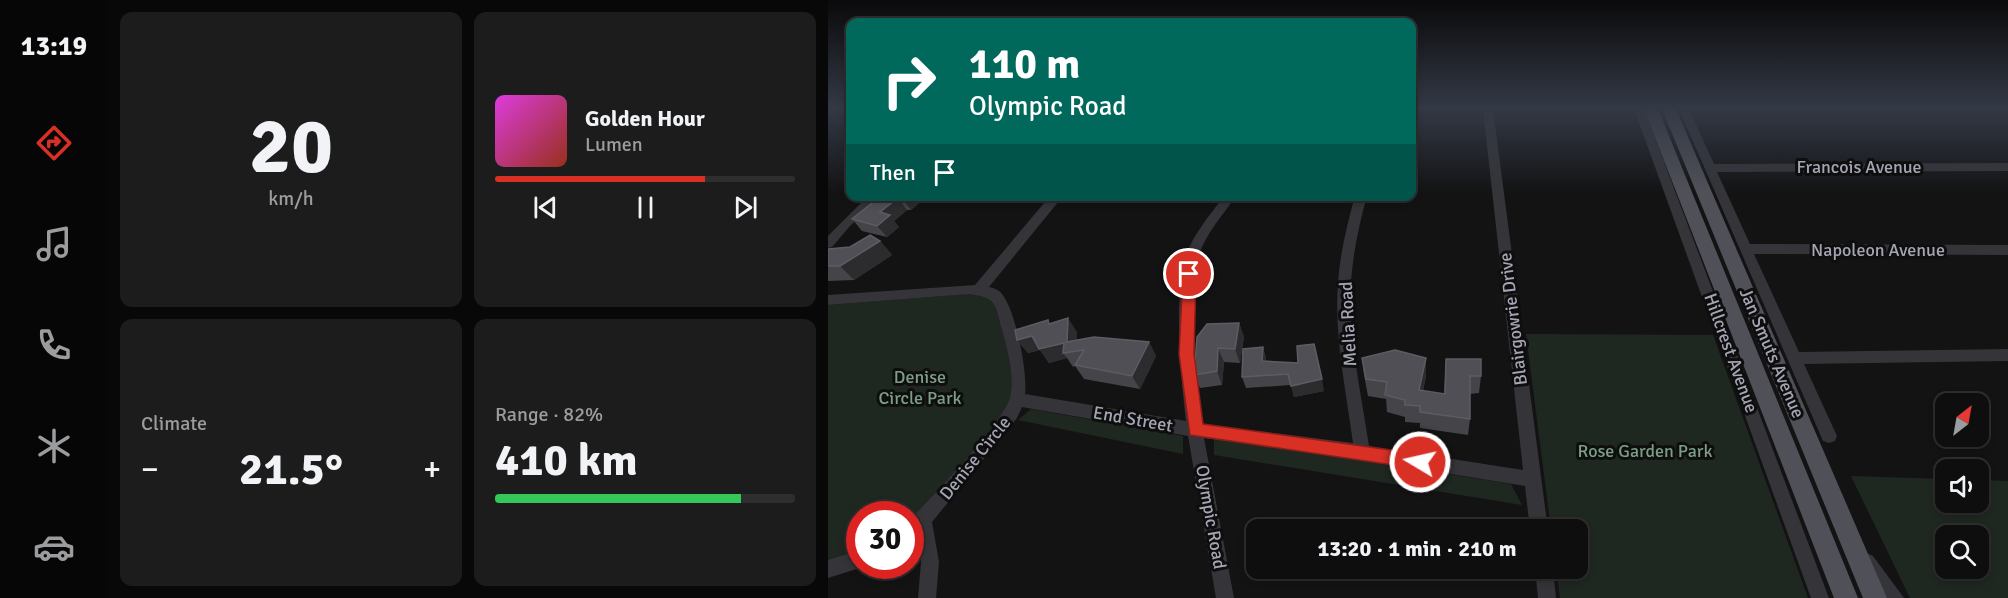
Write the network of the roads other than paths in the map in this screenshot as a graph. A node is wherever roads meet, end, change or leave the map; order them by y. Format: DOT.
graph roads {
  1 [pos="1491,137"];
  2 [pos="1649,137"];
  3 [pos="1663,137"];
  4 [pos="1680,137"];
  5 [pos="1696,137"];
  6 [pos="2008,167"];
  7 [pos="1710,168"];
  8 [pos="870,201"];
  9 [pos="1053,201"];
  10 [pos="1226,201"];
  11 [pos="1360,201"];
  12 [pos="828,244"];
  13 [pos="1747,249"];
  14 [pos="2008,250"];
  15 [pos="979,289"];
  16 [pos="828,300"];
  17 [pos="2008,356"];
  18 [pos="1794,358"];
  19 [pos="1019,400"];
  20 [pos="1196,430"];
  21 [pos="1829,436"];
  22 [pos="1362,452"];
  23 [pos="1532,479"];
  24 [pos="924,519"];
  25 [pos="1537,519"];
  26 [pos="1851,541"];
  27 [pos="924,546"];
  28 [pos="846,563"];
  29 [pos="828,569"];
  30 [pos="1545,579"];
  31 [pos="927,598"];
  32 [pos="1226,598"];
  33 [pos="1547,598"];
  34 [pos="1820,598"];
  35 [pos="1846,598"];
  36 [pos="1875,598"];
  37 [pos="1894,598"];
  1 -- 23 [label="street, Blairgowrie Drive"];
  2 -- 34 [label="street, Hillcrest Avenue"];
  3 -- 35 [label="main road, Jan Smuts Avenue"];
  4 -- 26 [label="main road, Jan Smuts Avenue"];
  5 -- 7 [label="street"];
  6 -- 7 [label="street, Francois Avenue"];
  7 -- 13 [label="street"];
  8 -- 12 [label="street"];
  9 -- 15 [label="street"];
  10 -- 20 [label="street, Olympic Road"];
  11 -- 22 [label="street, Melia Road"];
  13 -- 14 [label="street, Napoleon Avenue"];
  13 -- 18 [label="street"];
  15 -- 16 [label="street"];
  15 -- 19 [label="street, Denise Circle"];
  17 -- 18 [label="street"];
  18 -- 21 [label="street"];
  19 -- 20 [label="street, End Street"];
  19 -- 24 [label="street, Denise Circle"];
  20 -- 22 [label="street, End Street"];
  20 -- 32 [label="street, Olympic Road"];
  22 -- 23 [label="street, End Street"];
  23 -- 25 [label="street, Blairgowrie Drive"];
  26 -- 36 [label="main road, Jan Smuts Avenue"];
  26 -- 37 [label="street"];
  27 -- 31 [label="street"];
  28 -- 29 [label="street"];
  30 -- 33 [label="street"];
}
